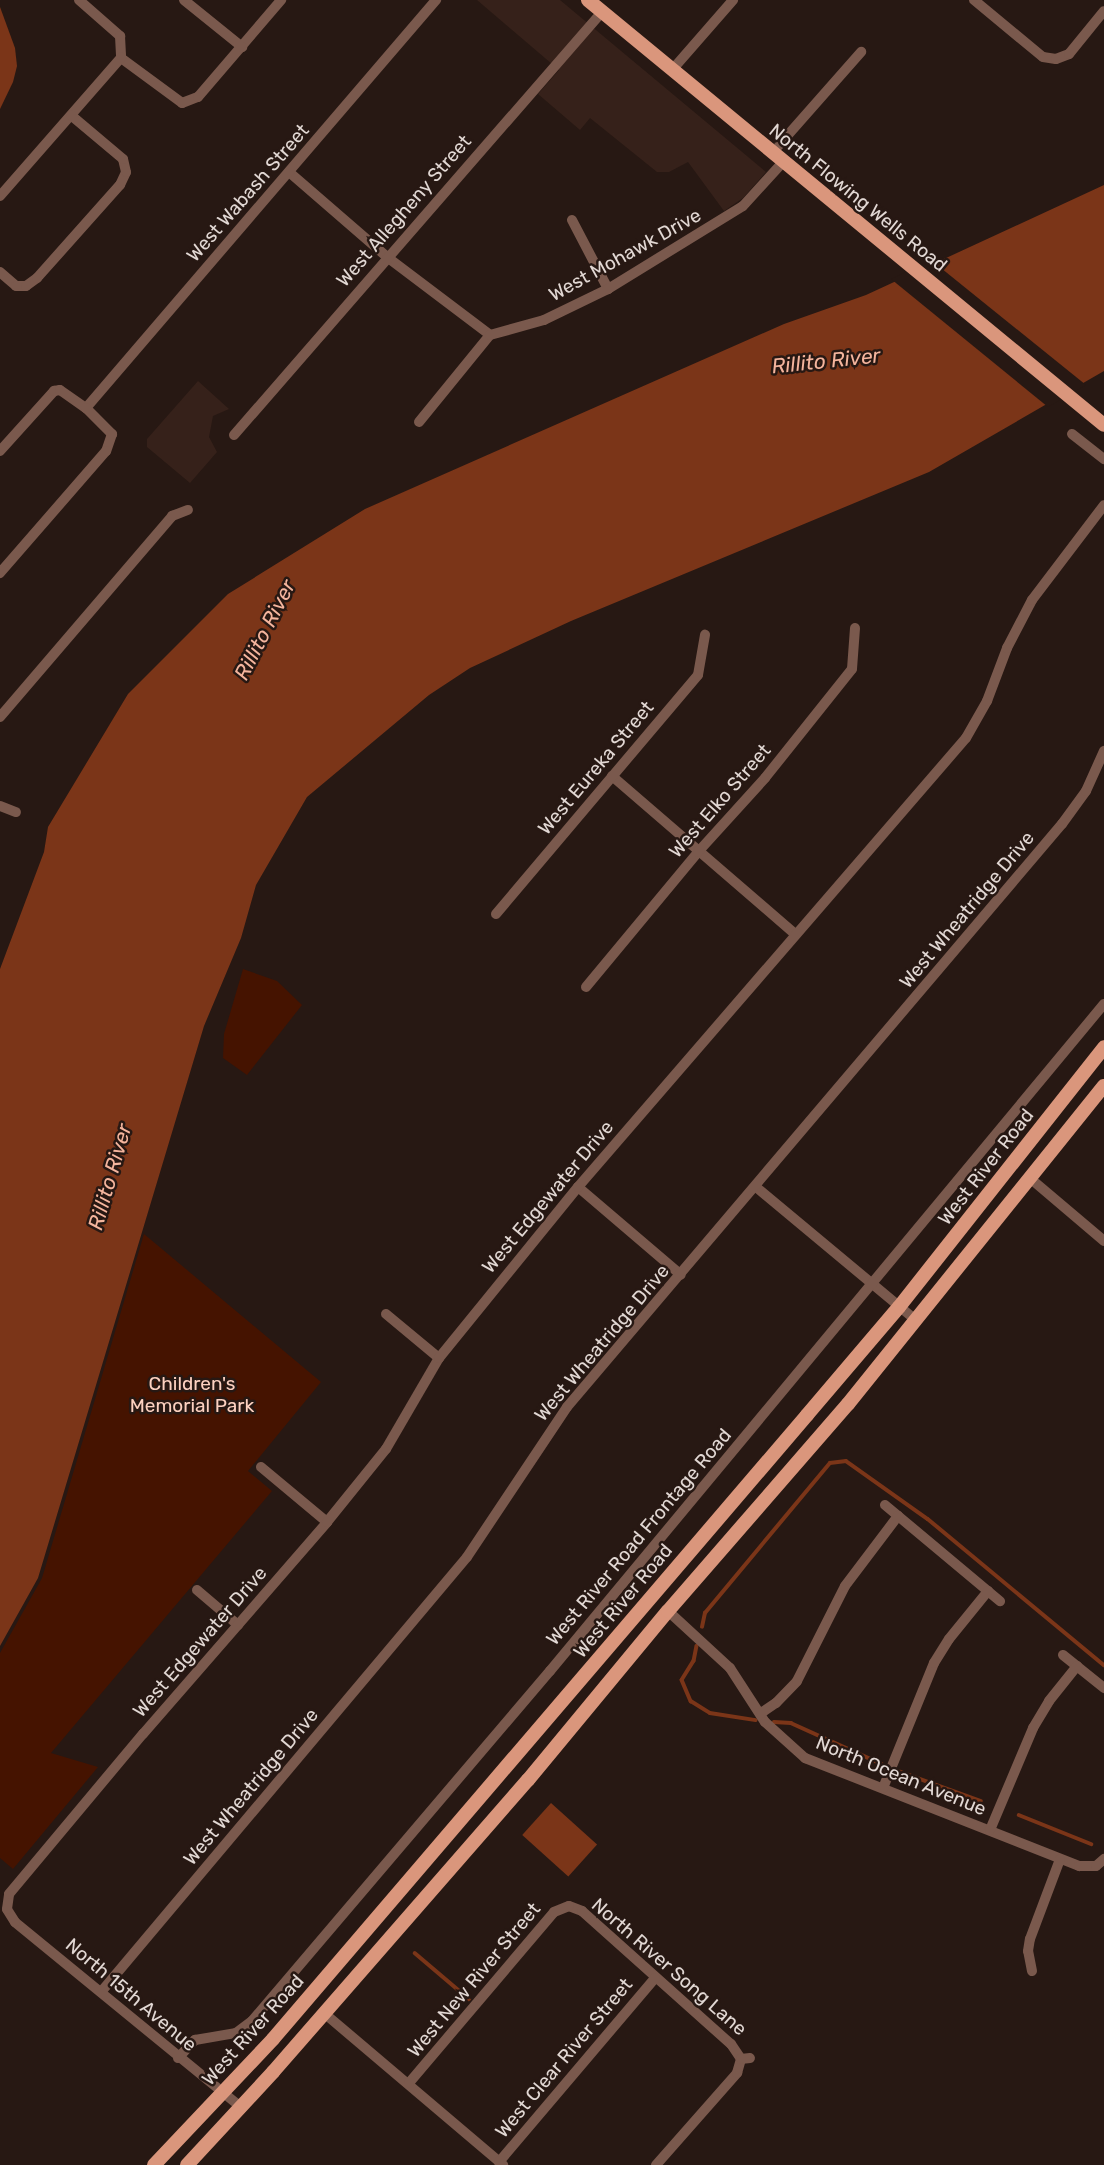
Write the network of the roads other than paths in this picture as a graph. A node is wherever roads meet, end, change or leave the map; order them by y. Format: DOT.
graph roads {
  1 [pos="184,0"];
  2 [pos="281,0"];
  3 [pos="436,0"];
  4 [pos="588,0"];
  5 [pos="733,0"];
  6 [pos="974,0"];
  7 [pos="84,2"];
  8 [pos="1104,11"];
  9 [pos="602,12"];
  10 [pos="242,47"];
  11 [pos="861,52"];
  12 [pos="121,58"];
  13 [pos="672,70"];
  14 [pos="72,116"];
  15 [pos="778,158"];
  16 [pos="289,172"];
  17 [pos="0,196"];
  18 [pos="572,220"];
  19 [pos="387,257"];
  20 [pos="0,272"];
  21 [pos="608,289"];
  22 [pos="490,335"];
  23 [pos="86,408"];
  24 [pos="419,422"];
  25 [pos="1104,425"];
  26 [pos="1072,434"];
  27 [pos="234,435"];
  28 [pos="0,451"];
  29 [pos="1104,459"];
  30 [pos="1104,505"];
  31 [pos="188,510"];
  32 [pos="0,573"];
  33 [pos="855,628"];
  34 [pos="705,635"];
  35 [pos="0,717"];
  36 [pos="1104,751"];
  37 [pos="612,776"];
  38 [pos="0,806"];
  39 [pos="16,812"];
  40 [pos="698,852"];
  41 [pos="496,915"];
  42 [pos="794,934"];
  43 [pos="586,986"];
  44 [pos="1104,1004"];
  45 [pos="1104,1047"];
  46 [pos="1104,1086"];
  47 [pos="1031,1179"];
  48 [pos="578,1187"];
  49 [pos="756,1187"];
  50 [pos="1104,1241"];
  51 [pos="681,1275"];
  52 [pos="871,1284"];
  53 [pos="899,1307"];
  54 [pos="386,1314"];
  55 [pos="917,1321"];
  56 [pos="439,1357"];
  57 [pos="261,1467"];
  58 [pos="886,1506"];
  59 [pos="898,1516"];
  60 [pos="327,1522"];
  61 [pos="197,1590"];
  62 [pos="988,1591"];
  63 [pos="1000,1601"];
  64 [pos="668,1611"];
  65 [pos="238,1625"];
  66 [pos="1063,1655"];
  67 [pos="1077,1666"];
  68 [pos="1104,1688"];
  69 [pos="761,1713"];
  70 [pos="883,1788"];
  71 [pos="990,1830"];
  72 [pos="1060,1859"];
  73 [pos="1100,1862"];
  74 [pos="1102,1877"];
  75 [pos="568,1901"];
  76 [pos="4,1904"];
  77 [pos="1032,1971"];
  78 [pos="655,1978"];
  79 [pos="101,1992"];
  80 [pos="324,2013"];
  81 [pos="178,2058"];
  82 [pos="409,2083"];
  83 [pos="223,2094"];
  84 [pos="242,2108"];
  85 [pos="501,2163"];
  86 [pos="154,2165"];
  87 [pos="187,2165"];
  88 [pos="656,2165"];
  1 -- 10 [label="street"];
  2 -- 10 [label="street"];
  3 -- 16 [label="street, West Wabash Street"];
  4 -- 9 [label="main road, North Flowing Wells Road"];
  5 -- 13 [label="street"];
  6 -- 8 [label="street"];
  7 -- 12 [label="street"];
  9 -- 13 [label="main road, North Flowing Wells Road"];
  9 -- 19 [label="street, West Allegheny Street"];
  10 -- 12 [label="street"];
  11 -- 15 [label="street, West Mohawk Drive"];
  12 -- 14 [label="street"];
  13 -- 15 [label="main road, North Flowing Wells Road"];
  14 -- 17 [label="street"];
  14 -- 20 [label="street"];
  15 -- 21 [label="street, West Mohawk Drive"];
  15 -- 25 [label="main road, North Flowing Wells Road"];
  16 -- 19 [label="street"];
  16 -- 23 [label="street, West Wabash Street"];
  18 -- 21 [label="street"];
  19 -- 22 [label="street"];
  19 -- 27 [label="street, West Allegheny Street"];
  21 -- 22 [label="street, West Mohawk Drive"];
  22 -- 24 [label="street"];
  23 -- 28 [label="street"];
  23 -- 32 [label="street"];
  26 -- 29 [label="street"];
  30 -- 42 [label="street, West Edgewater Drive"];
  31 -- 35 [label="street"];
  33 -- 40 [label="street, West Elko Street"];
  34 -- 37 [label="street, West Eureka Street"];
  36 -- 49 [label="street, West Wheatridge Drive"];
  37 -- 40 [label="street"];
  37 -- 41 [label="street, West Eureka Street"];
  38 -- 39 [label="street"];
  40 -- 42 [label="street"];
  40 -- 43 [label="street, West Elko Street"];
  42 -- 48 [label="street, West Edgewater Drive"];
  44 -- 52 [label="street, West River Road Frontage Road"];
  45 -- 53 [label="main road, West River Road"];
  46 -- 47 [label="main road"];
  47 -- 50 [label="street"];
  47 -- 55 [label="main road"];
  48 -- 51 [label="street"];
  48 -- 56 [label="street, West Edgewater Drive"];
  49 -- 51 [label="street, West Wheatridge Drive"];
  49 -- 52 [label="street"];
  51 -- 79 [label="street, West Wheatridge Drive"];
  52 -- 53 [label="street"];
  52 -- 81 [label="street, West River Road Frontage Road"];
  53 -- 55 [label="street"];
  53 -- 83 [label="main road, West River Road"];
  54 -- 56 [label="street"];
  55 -- 64 [label="main road"];
  56 -- 60 [label="street, West Edgewater Drive"];
  57 -- 60 [label="street"];
  58 -- 59 [label="street"];
  59 -- 62 [label="street"];
  59 -- 69 [label="street"];
  60 -- 65 [label="street, West Edgewater Drive"];
  61 -- 65 [label="street"];
  62 -- 63 [label="street"];
  62 -- 70 [label="street"];
  64 -- 69 [label="street, North Ocean Avenue"];
  64 -- 80 [label="main road"];
  65 -- 76 [label="street, West Edgewater Drive"];
  66 -- 67 [label="street"];
  67 -- 68 [label="street"];
  67 -- 71 [label="street"];
  69 -- 70 [label="street, North Ocean Avenue"];
  70 -- 71 [label="street, North Ocean Avenue"];
  71 -- 72 [label="street, North Ocean Avenue"];
  72 -- 73 [label="street, North Ocean Avenue"];
  72 -- 77 [label="street"];
  73 -- 74 [label="street"];
  75 -- 78 [label="street, North River Song Lane"];
  75 -- 82 [label="street, West New River Street"];
  76 -- 79 [label="street, North 15th Avenue"];
  78 -- 85 [label="street, West Clear River Street"];
  78 -- 88 [label="street, North River Song Lane"];
  79 -- 81 [label="street, North 15th Avenue"];
  80 -- 82 [label="street, West New River Street"];
  80 -- 84 [label="main road"];
  81 -- 83 [label="street, North 15th Avenue"];
  82 -- 85 [label="street, West New River Street"];
  83 -- 84 [label="street, North 15th Avenue"];
  83 -- 86 [label="main road, West River Road"];
  84 -- 87 [label="main road"];
}
